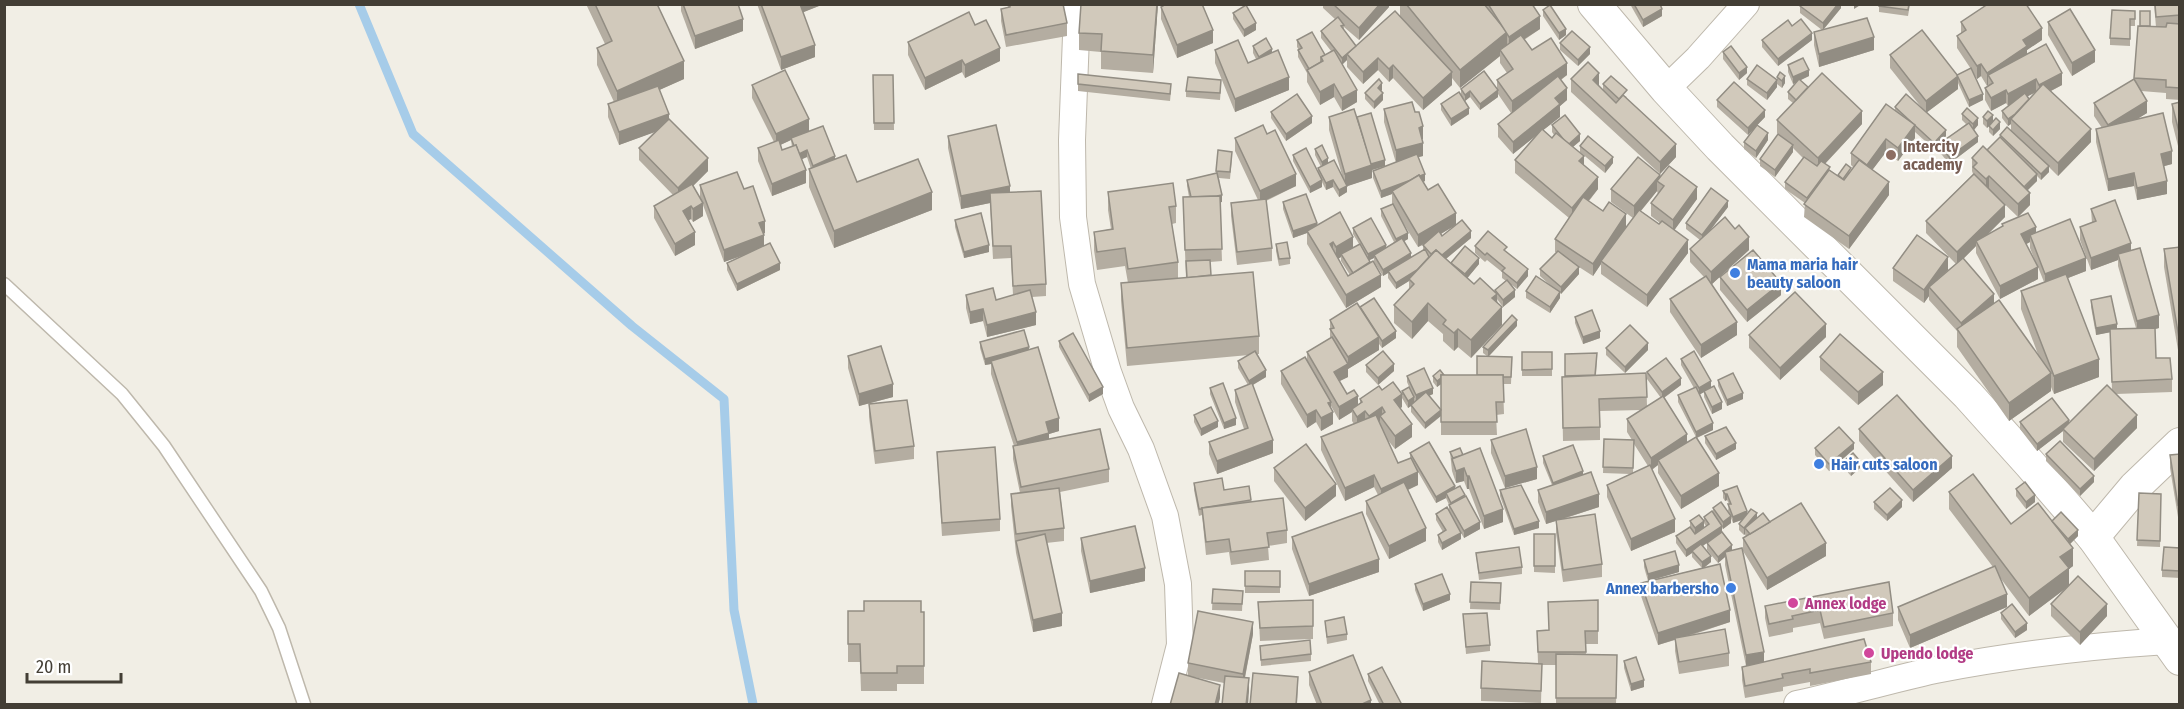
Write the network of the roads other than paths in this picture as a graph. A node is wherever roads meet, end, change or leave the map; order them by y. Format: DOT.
graph roads {
  1 [pos="1073,4"];
  2 [pos="1594,4"];
  3 [pos="1746,4"];
  4 [pos="1666,89"];
  5 [pos="4,284"];
  6 [pos="2180,444"];
  7 [pos="2093,537"];
  8 [pos="2173,650"];
  9 [pos="304,705"];
  10 [pos="1165,705"];
  11 [pos="1797,705"];
  1 -- 10 [label="street"];
  2 -- 4 [label="street"];
  3 -- 4 [label="street"];
  4 -- 7 [label="street"];
  5 -- 9 [label="lane"];
  6 -- 7 [label="street"];
  7 -- 8 [label="street"];
  8 -- 11 [label="street"];
}
